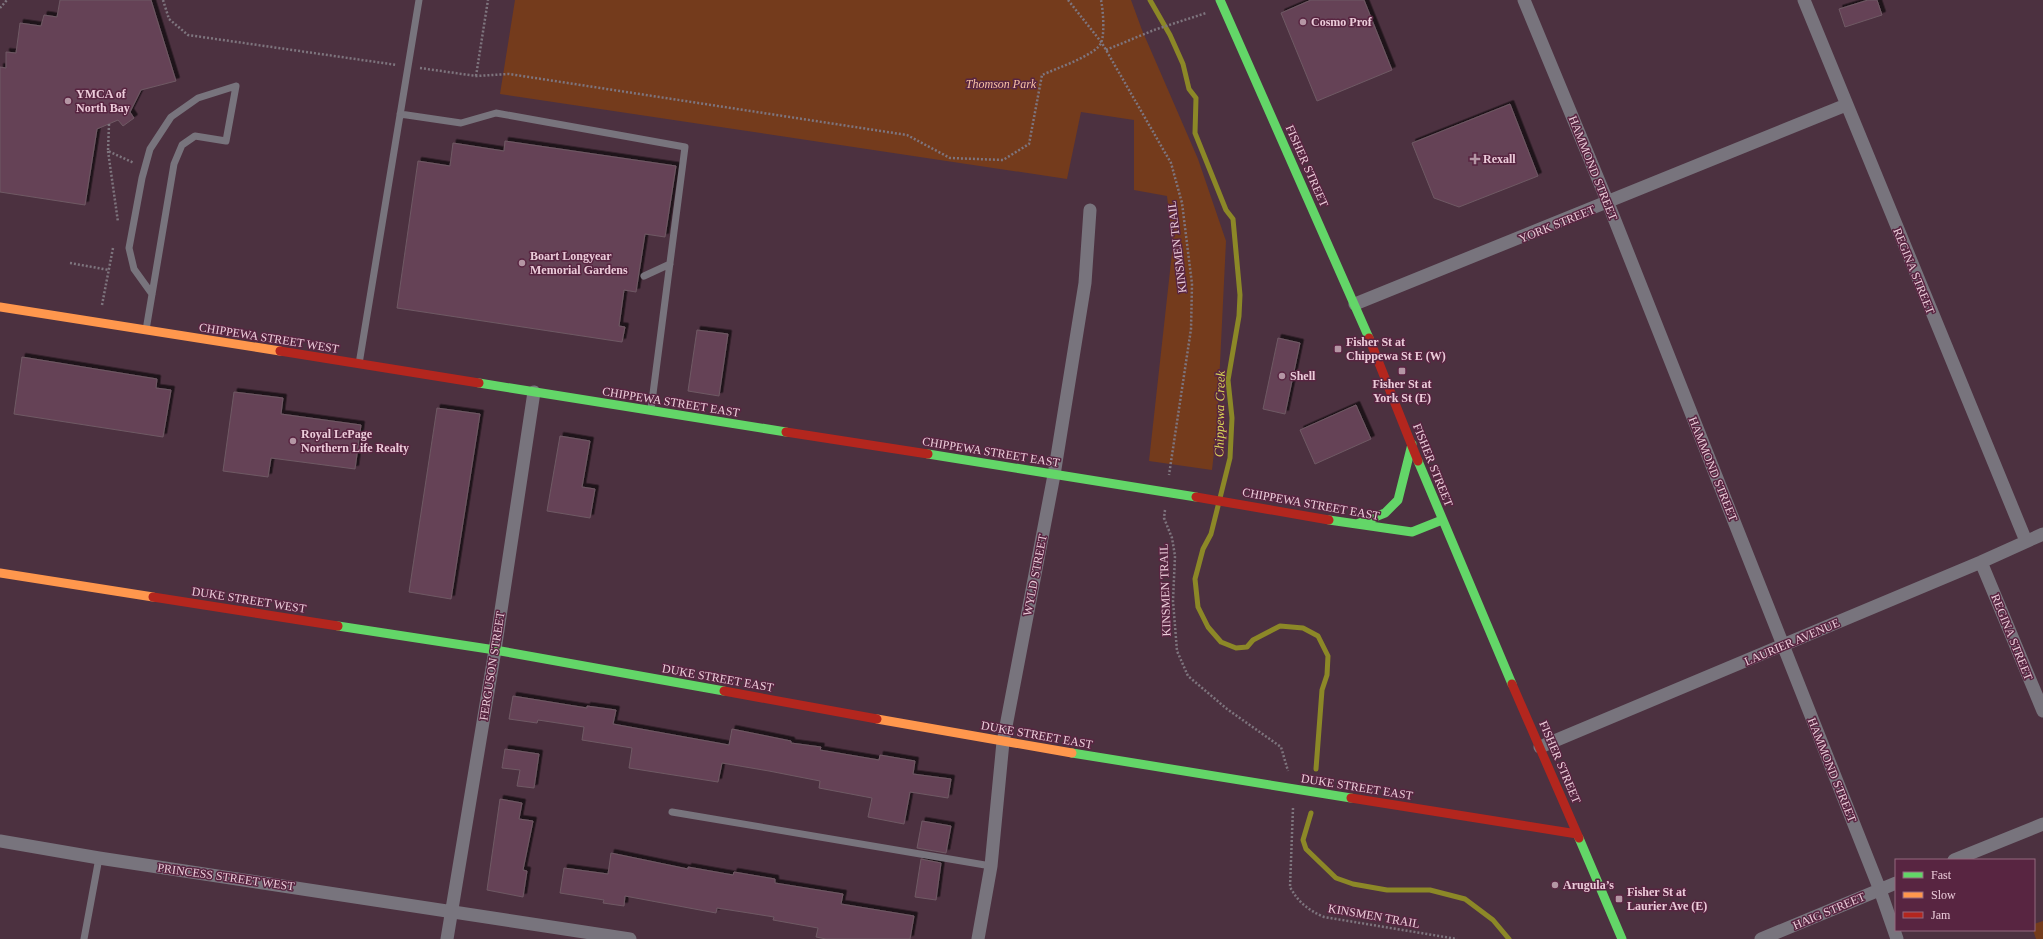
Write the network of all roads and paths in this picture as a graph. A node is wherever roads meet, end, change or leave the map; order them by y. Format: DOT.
graph roads {
  1 [pos="7,0"];
  2 [pos="163,0"];
  3 [pos="419,0"];
  4 [pos="488,0"];
  5 [pos="1068,0"];
  6 [pos="1100,0"];
  7 [pos="1524,0"];
  8 [pos="1804,0"];
  9 [pos="1222,3"];
  10 [pos="0,8"];
  11 [pos="1102,43"];
  12 [pos="1106,50"];
  13 [pos="408,66"];
  14 [pos="476,76"];
  15 [pos="1846,105"];
  16 [pos="400,114"];
  17 [pos="109,124"];
  18 [pos="108,150"];
  19 [pos="136,164"];
  20 [pos="1608,203"];
  21 [pos="1090,210"];
  22 [pos="118,222"];
  23 [pos="113,248"];
  24 [pos="70,263"];
  25 [pos="670,264"];
  26 [pos="109,270"];
  27 [pos="644,276"];
  28 [pos="152,294"];
  29 [pos="1355,304"];
  30 [pos="0,307"];
  31 [pos="102,308"];
  32 [pos="146,330"];
  33 [pos="359,364"];
  34 [pos="534,392"];
  35 [pos="650,411"];
  36 [pos="1412,444"];
  37 [pos="1054,475"];
  38 [pos="1166,493"];
  39 [pos="1442,520"];
  40 [pos="1356,525"];
  41 [pos="2043,534"];
  42 [pos="2026,541"];
  43 [pos="1981,562"];
  44 [pos="0,573"];
  45 [pos="1783,646"];
  46 [pos="495,650"];
  47 [pos="2043,711"];
  48 [pos="1003,742"];
  49 [pos="1540,747"];
  50 [pos="1292,789"];
  51 [pos="672,812"];
  52 [pos="2043,824"];
  53 [pos="1577,834"];
  54 [pos="0,840"];
  55 [pos="99,858"];
  56 [pos="1956,859"];
  57 [pos="991,866"];
  58 [pos="1895,883"];
  59 [pos="1880,890"];
  60 [pos="452,910"];
  61 [pos="84,939"];
  62 [pos="447,939"];
  63 [pos="630,939"];
  64 [pos="978,939"];
  65 [pos="1457,939"];
  66 [pos="1622,939"];
  67 [pos="1761,939"];
  68 [pos="1897,939"];
  1 -- 10 [label="path"];
  2 -- 13 [label="path"];
  3 -- 13 [label="lane"];
  4 -- 14 [label="path"];
  5 -- 11 [label="path, KINSMEN TRAIL"];
  6 -- 11 [label="path"];
  7 -- 20 [label="street, HAMMOND STREET"];
  8 -- 15 [label="street, REGINA STREET"];
  9 -- 12 [label="path"];
  9 -- 29 [label="street, FISHER STREET"];
  11 -- 12 [label="path, KINSMEN TRAIL"];
  11 -- 14 [label="path"];
  12 -- 38 [label="path, KINSMEN TRAIL"];
  13 -- 14 [label="path"];
  13 -- 16 [label="lane"];
  15 -- 20 [label="street, YORK STREET"];
  15 -- 42 [label="street, REGINA STREET"];
  16 -- 25 [label="lane"];
  16 -- 33 [label="lane"];
  17 -- 18 [label="path"];
  18 -- 19 [label="path"];
  18 -- 22 [label="path"];
  20 -- 29 [label="street, YORK STREET"];
  20 -- 45 [label="street, HAMMOND STREET"];
  21 -- 37 [label="street, WYLD STREET"];
  23 -- 26 [label="path"];
  24 -- 26 [label="path"];
  25 -- 27 [label="lane"];
  25 -- 35 [label="lane"];
  26 -- 31 [label="path"];
  28 -- 28 [label="lane"];
  28 -- 32 [label="lane"];
  29 -- 36 [label="street, FISHER STREET"];
  30 -- 32 [label="street, CHIPPEWA STREET WEST"];
  32 -- 33 [label="street, CHIPPEWA STREET WEST"];
  33 -- 34 [label="street, CHIPPEWA STREET WEST"];
  34 -- 35 [label="street, CHIPPEWA STREET EAST"];
  34 -- 46 [label="street, FERGUSON STREET"];
  35 -- 37 [label="street, CHIPPEWA STREET EAST"];
  36 -- 39 [label="street, FISHER STREET"];
  36 -- 40 [label="street"];
  37 -- 38 [label="street, CHIPPEWA STREET EAST"];
  37 -- 48 [label="street, WYLD STREET"];
  38 -- 40 [label="street, CHIPPEWA STREET EAST"];
  38 -- 50 [label="path, KINSMEN TRAIL"];
  39 -- 40 [label="street, CHIPPEWA STREET EAST"];
  39 -- 49 [label="street, FISHER STREET"];
  41 -- 42 [label="street, LAURIER AVENUE"];
  42 -- 43 [label="street, LAURIER AVENUE"];
  43 -- 45 [label="street, LAURIER AVENUE"];
  43 -- 47 [label="street, REGINA STREET"];
  44 -- 46 [label="street, DUKE STREET WEST"];
  45 -- 49 [label="street, LAURIER AVENUE"];
  45 -- 59 [label="street, HAMMOND STREET"];
  46 -- 48 [label="street, DUKE STREET EAST"];
  46 -- 60 [label="street, FERGUSON STREET"];
  48 -- 50 [label="street, DUKE STREET EAST"];
  48 -- 57 [label="street, WYLD STREET"];
  49 -- 53 [label="street, FISHER STREET"];
  50 -- 53 [label="street, DUKE STREET EAST"];
  50 -- 65 [label="path, KINSMEN TRAIL"];
  51 -- 57 [label="lane"];
  52 -- 56 [label="street"];
  53 -- 66 [label="street, FISHER STREET"];
  54 -- 55 [label="street, PRINCESS STREET WEST"];
  55 -- 60 [label="street, PRINCESS STREET WEST"];
  55 -- 61 [label="lane"];
  57 -- 64 [label="street, WYLD STREET"];
  58 -- 59 [label="street, HAIG STREET"];
  59 -- 67 [label="street, HAIG STREET"];
  59 -- 68 [label="street, HAMMOND STREET"];
  60 -- 62 [label="street, FERGUSON STREET"];
  60 -- 63 [label="street, PRINCESS STREET WEST"];
}
